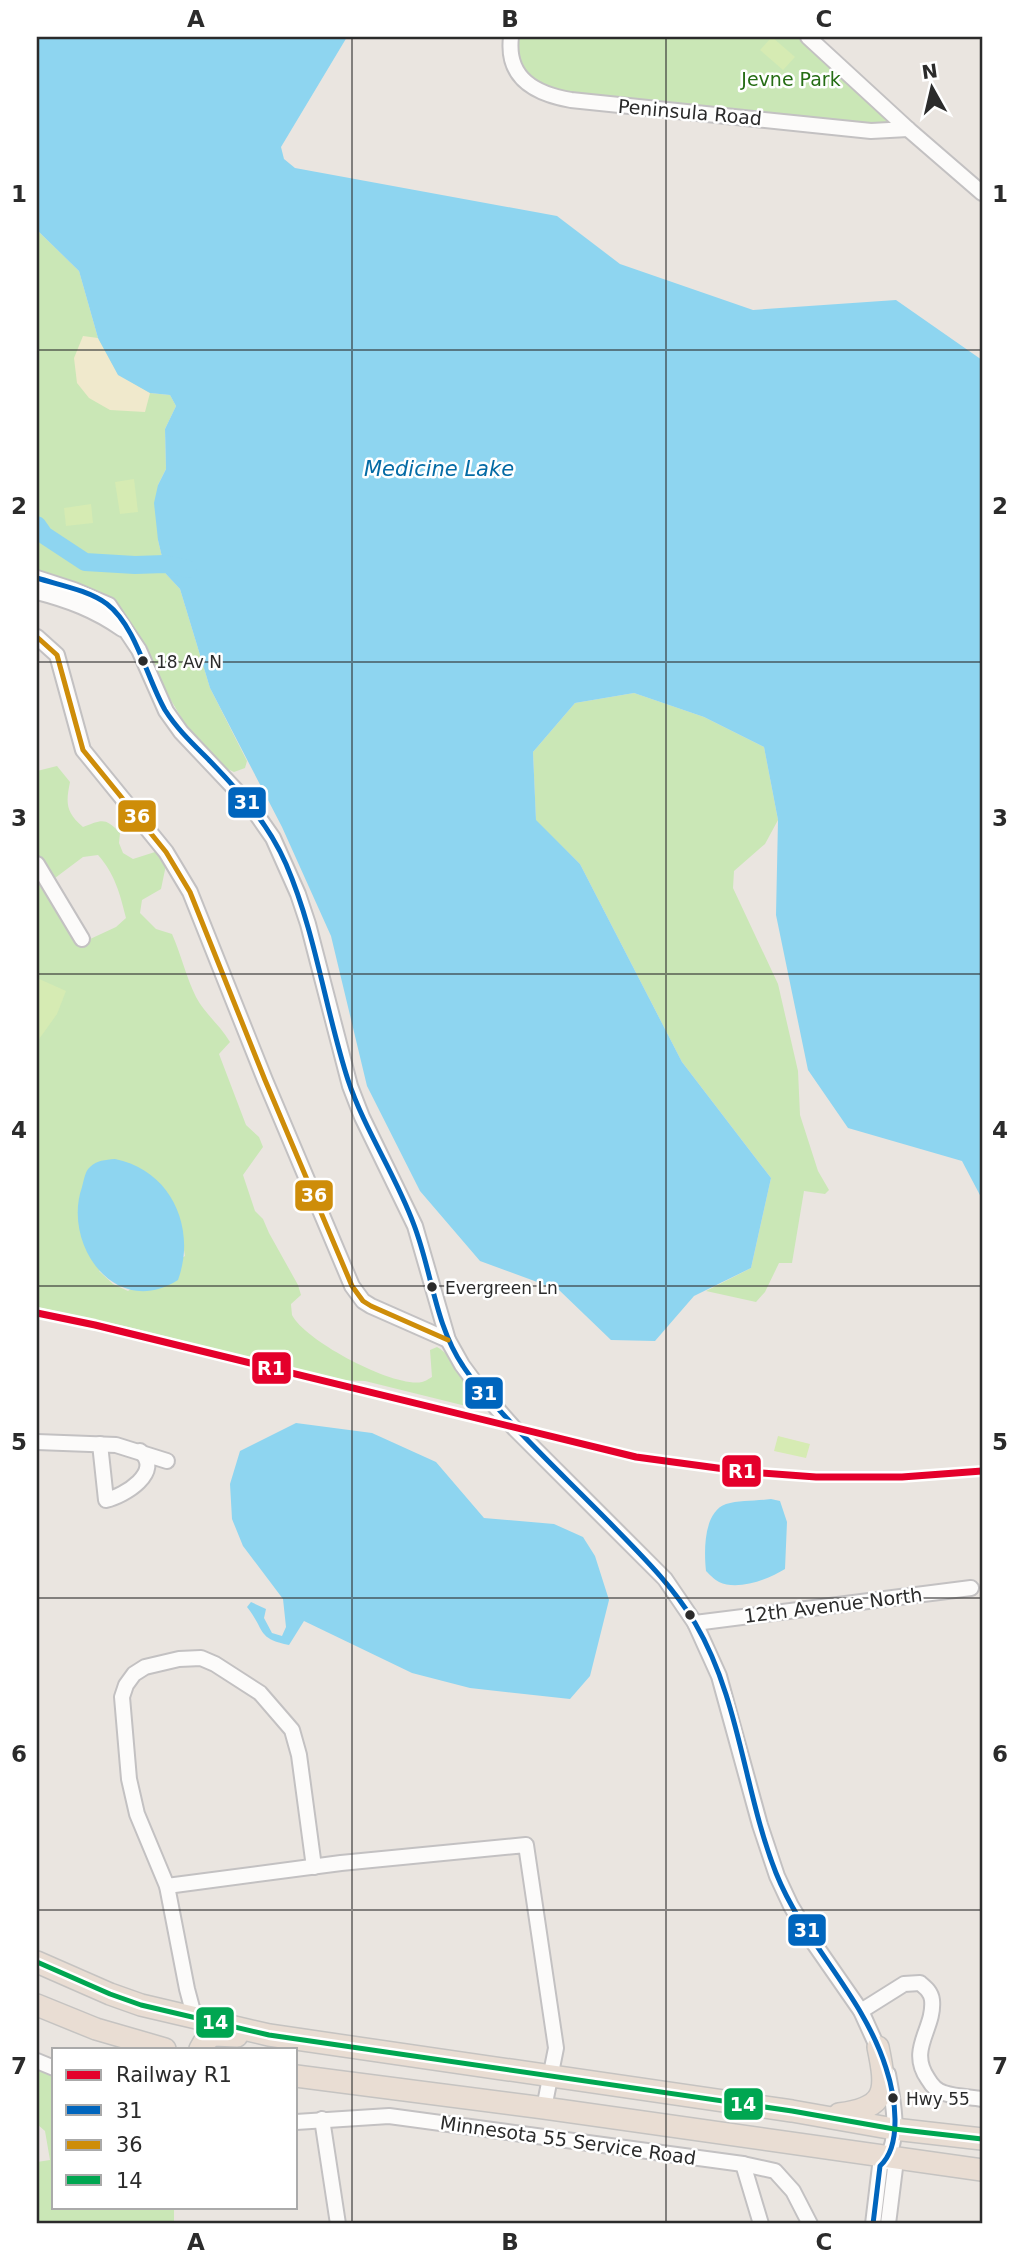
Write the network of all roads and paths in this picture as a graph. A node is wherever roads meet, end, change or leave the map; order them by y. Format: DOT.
graph roads {
  1 [pos="511,37"];
  2 [pos="808,37"];
  3 [pos="908,128"];
  4 [pos="982,193"];
  5 [pos="37,578"];
  6 [pos="37,592"];
  7 [pos="130,634"];
  8 [pos="37,637"];
  9 [pos="37,864"];
  10 [pos="82,939"];
  11 [pos="448,1340"];
  12 [pos="37,1442"];
  13 [pos="100,1444"];
  14 [pos="140,1451"];
  15 [pos="167,1461"];
  16 [pos="971,1588"];
  17 [pos="695,1623"];
  18 [pos="314,1867"];
  19 [pos="167,1886"];
  20 [pos="37,1962"];
  21 [pos="37,2005"];
  22 [pos="861,2011"];
  23 [pos="195,2019"];
  24 [pos="331,2044"];
  25 [pos="162,2048"];
  26 [pos="201,2048"];
  27 [pos="878,2048"];
  28 [pos="298,2076"];
  29 [pos="550,2076"];
  30 [pos="982,2099"];
  31 [pos="544,2108"];
  32 [pos="801,2112"];
  33 [pos="322,2119"];
  34 [pos="298,2122"];
  35 [pos="894,2129"];
  36 [pos="982,2139"];
  37 [pos="889,2158"];
  38 [pos="743,2164"];
  39 [pos="982,2171"];
  40 [pos="338,2224"];
  41 [pos="761,2224"];
  42 [pos="810,2224"];
  43 [pos="873,2224"];
  44 [pos="888,2224"];
  1 -- 3 [label="street, Peninsula Road"];
  2 -- 3 [label="street"];
  3 -- 4 [label="street"];
  5 -- 7 [label="street"];
  6 -- 7 [label="street"];
  7 -- 11 [label="street"];
  8 -- 11 [label="street"];
  9 -- 10 [label="street"];
  11 -- 17 [label="street"];
  12 -- 13 [label="street"];
  13 -- 14 [label="street"];
  13 -- 14 [label="street"];
  14 -- 15 [label="street"];
  16 -- 17 [label="street, 12th Avenue North"];
  17 -- 22 [label="street"];
  18 -- 19 [label="street"];
  18 -- 19 [label="street"];
  18 -- 29 [label="street"];
  19 -- 23 [label="street"];
  20 -- 23 [label="highway"];
  21 -- 25 [label="highway"];
  22 -- 27 [label="street"];
  22 -- 30 [label="street"];
  23 -- 24 [label="highway"];
  24 -- 26 [label="highway"];
  24 -- 29 [label="highway"];
  27 -- 32 [label="highway"];
  27 -- 35 [label="street"];
  28 -- 31 [label="highway"];
  29 -- 31 [label="street"];
  29 -- 32 [label="highway"];
  31 -- 37 [label="highway"];
  32 -- 35 [label="highway"];
  33 -- 34 [label="street, Minnesota 55 Service Road"];
  33 -- 38 [label="street, Minnesota 55 Service Road"];
  33 -- 40 [label="street"];
  35 -- 36 [label="highway"];
  35 -- 37 [label="street"];
  37 -- 39 [label="highway"];
  37 -- 43 [label="street"];
  37 -- 44 [label="street"];
  38 -- 41 [label="street"];
  38 -- 42 [label="street, Minnesota 55 Service Road"];
}
